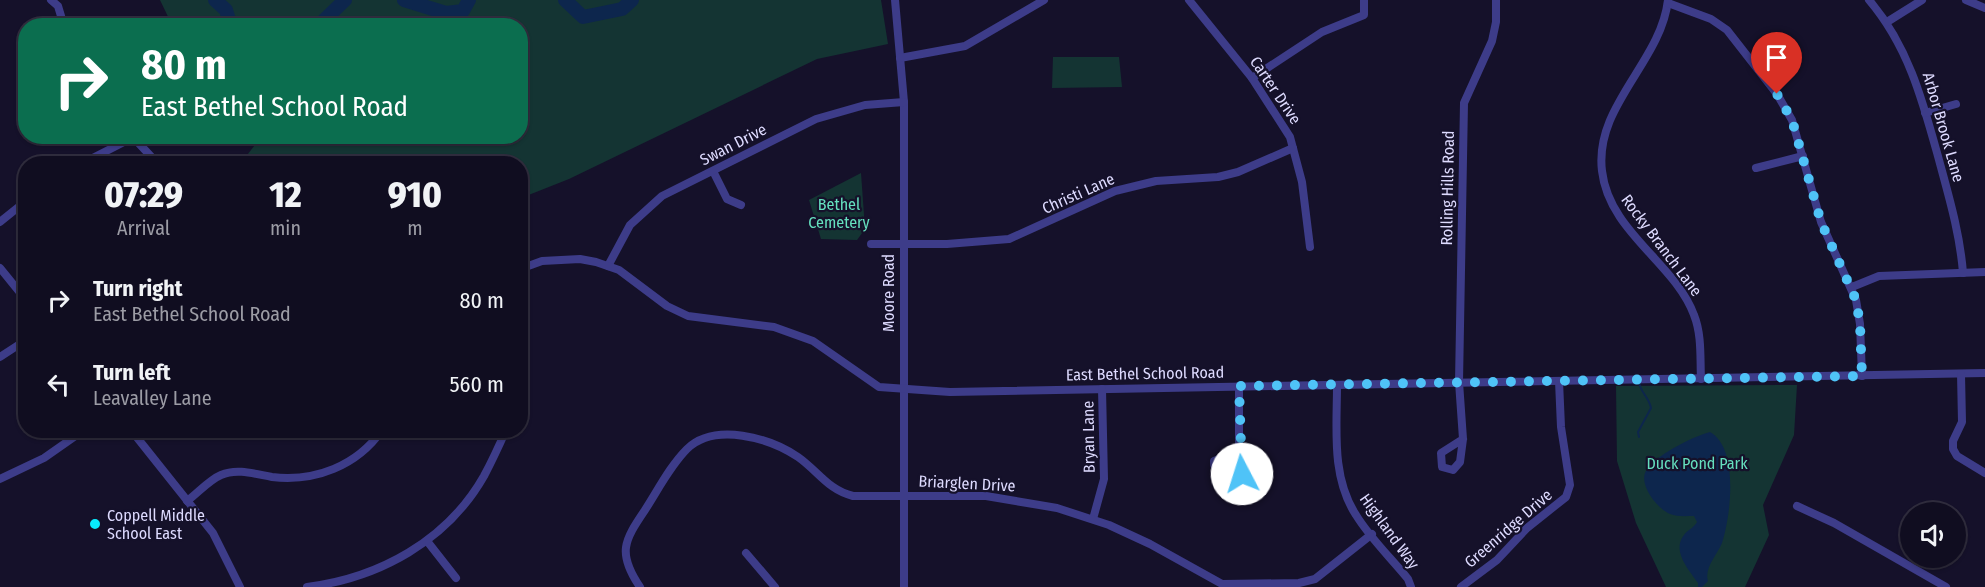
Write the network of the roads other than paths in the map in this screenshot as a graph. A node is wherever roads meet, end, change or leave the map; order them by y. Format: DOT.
graph roads {
  1 [pos="51,0"];
  2 [pos="895,0"];
  3 [pos="1044,0"];
  4 [pos="1190,0"];
  5 [pos="1364,0"];
  6 [pos="1496,0"];
  7 [pos="1869,0"];
  8 [pos="1922,0"];
  9 [pos="1966,0"];
  10 [pos="1668,1"];
  11 [pos="1985,8"];
  12 [pos="62,18"];
  13 [pos="1887,22"];
  14 [pos="900,58"];
  15 [pos="1252,78"];
  16 [pos="904,102"];
  17 [pos="1956,105"];
  18 [pos="1925,113"];
  19 [pos="120,144"];
  20 [pos="139,144"];
  21 [pos="1293,148"];
  22 [pos="97,156"];
  23 [pos="150,156"];
  24 [pos="1803,156"];
  25 [pos="1756,168"];
  26 [pos="713,171"];
  27 [pos="741,205"];
  28 [pos="18,207"];
  29 [pos="0,222"];
  30 [pos="871,244"];
  31 [pos="903,245"];
  32 [pos="1310,248"];
  33 [pos="528,266"];
  34 [pos="608,266"];
  35 [pos="0,268"];
  36 [pos="1963,273"];
  37 [pos="1985,273"];
  38 [pos="1852,286"];
  39 [pos="18,290"];
  40 [pos="18,345"];
  41 [pos="0,357"];
  42 [pos="1961,374"];
  43 [pos="1985,374"];
  44 [pos="1862,376"];
  45 [pos="1701,379"];
  46 [pos="1559,381"];
  47 [pos="1459,382"];
  48 [pos="1337,385"];
  49 [pos="1239,386"];
  50 [pos="1102,389"];
  51 [pos="903,390"];
  52 [pos="73,438"];
  53 [pos="137,438"];
  54 [pos="375,438"];
  55 [pos="502,438"];
  56 [pos="1463,439"];
  57 [pos="1239,451"];
  58 [pos="1985,473"];
  59 [pos="0,479"];
  60 [pos="903,496"];
  61 [pos="187,501"];
  62 [pos="1797,506"];
  63 [pos="1093,519"];
  64 [pos="1372,534"];
  65 [pos="427,541"];
  66 [pos="746,553"];
  67 [pos="456,578"];
  68 [pos="240,587"];
  69 [pos="307,587"];
  70 [pos="640,587"];
  71 [pos="775,587"];
  72 [pos="904,587"];
  73 [pos="1411,587"];
  74 [pos="1461,587"];
  75 [pos="1946,587"];
  1 -- 12 [label="street"];
  2 -- 14 [label="street, Moore Road"];
  3 -- 14 [label="street"];
  4 -- 15 [label="street, Carter Drive"];
  5 -- 15 [label="street"];
  6 -- 47 [label="street, Rolling Hills Road"];
  7 -- 13 [label="street, Arbor Brook Lane"];
  8 -- 13 [label="street"];
  9 -- 11 [label="street"];
  10 -- 24 [label="street"];
  10 -- 45 [label="street, Rocky Branch Lane"];
  13 -- 18 [label="street, Arbor Brook Lane"];
  14 -- 16 [label="street, Moore Road"];
  15 -- 21 [label="street, Carter Drive"];
  16 -- 26 [label="street, Swan Drive"];
  16 -- 31 [label="street, Moore Road"];
  17 -- 18 [label="street"];
  18 -- 36 [label="street, Arbor Brook Lane"];
  19 -- 22 [label="street"];
  20 -- 23 [label="street"];
  21 -- 31 [label="street, Christi Lane"];
  21 -- 32 [label="street, Carter Drive"];
  24 -- 25 [label="street"];
  24 -- 38 [label="street"];
  26 -- 27 [label="street"];
  26 -- 34 [label="street, Swan Drive"];
  28 -- 29 [label="street"];
  30 -- 31 [label="street, Christi Lane"];
  31 -- 51 [label="street, Moore Road"];
  33 -- 34 [label="street, East Bethel School Road"];
  34 -- 51 [label="street, East Bethel School Road"];
  35 -- 39 [label="street"];
  36 -- 37 [label="street"];
  36 -- 38 [label="street"];
  38 -- 44 [label="street"];
  40 -- 41 [label="street"];
  42 -- 43 [label="street, East Bethel School Road"];
  42 -- 44 [label="street, East Bethel School Road"];
  42 -- 58 [label="street"];
  44 -- 45 [label="street, East Bethel School Road"];
  45 -- 46 [label="street, East Bethel School Road"];
  46 -- 47 [label="street, East Bethel School Road"];
  46 -- 74 [label="street, Greenridge Drive"];
  47 -- 48 [label="street, East Bethel School Road"];
  47 -- 56 [label="street, Rolling Hills Road"];
  48 -- 49 [label="street, East Bethel School Road"];
  48 -- 64 [label="street, Highland Way"];
  49 -- 50 [label="street, East Bethel School Road"];
  49 -- 57 [label="street"];
  50 -- 51 [label="street, East Bethel School Road"];
  50 -- 63 [label="street, Bryan Lane"];
  51 -- 60 [label="street, Moore Road"];
  52 -- 59 [label="street"];
  53 -- 61 [label="street"];
  54 -- 61 [label="street"];
  55 -- 65 [label="street"];
  60 -- 63 [label="street, Briarglen Drive"];
  60 -- 70 [label="street, Briarglen Drive"];
  60 -- 72 [label="street, Moore Road"];
  61 -- 68 [label="street"];
  62 -- 75 [label="street"];
  63 -- 64 [label="street, Briarglen Drive"];
  64 -- 73 [label="street, Highland Way"];
  65 -- 67 [label="street"];
  65 -- 69 [label="street"];
  66 -- 71 [label="street"];
}
